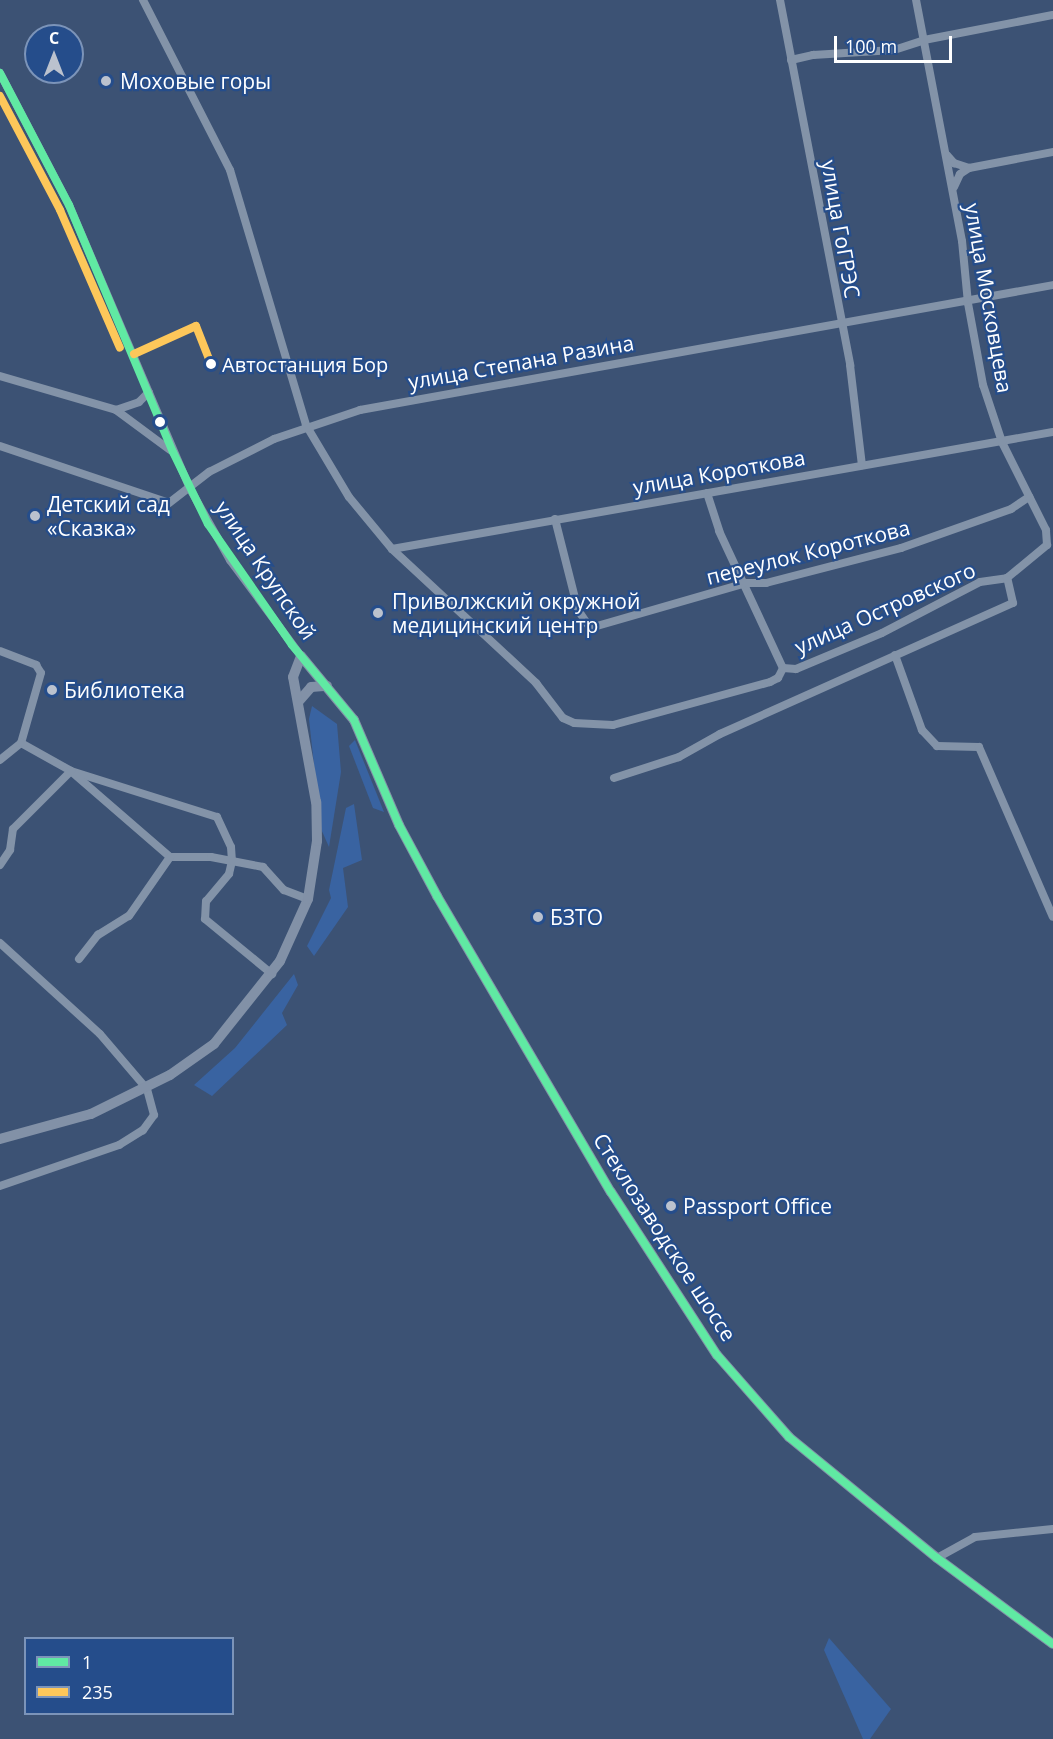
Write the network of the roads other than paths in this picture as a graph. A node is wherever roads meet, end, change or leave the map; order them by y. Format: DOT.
graph roads {
  1 [pos="143,0"];
  2 [pos="780,0"];
  3 [pos="916,0"];
  4 [pos="1053,15"];
  5 [pos="924,40"];
  6 [pos="791,60"];
  7 [pos="0,73"];
  8 [pos="945,152"];
  9 [pos="1053,152"];
  10 [pos="969,168"];
  11 [pos="953,190"];
  12 [pos="1053,285"];
  13 [pos="968,303"];
  14 [pos="840,323"];
  15 [pos="0,376"];
  16 [pos="149,392"];
  17 [pos="116,410"];
  18 [pos="306,425"];
  19 [pos="1053,432"];
  20 [pos="1002,442"];
  21 [pos="0,446"];
  22 [pos="173,452"];
  23 [pos="862,465"];
  24 [pos="189,487"];
  25 [pos="706,493"];
  26 [pos="1029,497"];
  27 [pos="555,519"];
  28 [pos="1047,545"];
  29 [pos="392,549"];
  30 [pos="1007,578"];
  31 [pos="746,583"];
  32 [pos="0,651"];
  33 [pos="895,655"];
  34 [pos="301,656"];
  35 [pos="783,668"];
  36 [pos="327,686"];
  37 [pos="299,701"];
  38 [pos="21,743"];
  39 [pos="368,749"];
  40 [pos="3,757"];
  41 [pos="71,771"];
  42 [pos="614,778"];
  43 [pos="170,857"];
  44 [pos="232,861"];
  45 [pos="0,865"];
  46 [pos="308,899"];
  47 [pos="1053,917"];
  48 [pos="0,943"];
  49 [pos="79,959"];
  50 [pos="272,974"];
  51 [pos="147,1089"];
  52 [pos="0,1139"];
  53 [pos="0,1186"];
  54 [pos="1053,1529"];
  55 [pos="937,1558"];
  56 [pos="1053,1644"];
  1 -- 18 [label="street"];
  2 -- 6 [label="street, улица ГоГРЭС"];
  3 -- 5 [label="street, улица Московцева"];
  4 -- 5 [label="street"];
  5 -- 6 [label="street"];
  5 -- 8 [label="street, улица Московцева"];
  6 -- 14 [label="street, улица ГоГРЭС"];
  7 -- 16 [label="street, улица Крупской"];
  8 -- 10 [label="street"];
  8 -- 11 [label="street, улица Московцева"];
  9 -- 10 [label="street"];
  10 -- 11 [label="street"];
  11 -- 13 [label="street, улица Московцева"];
  12 -- 13 [label="street"];
  13 -- 14 [label="street"];
  13 -- 20 [label="street, улица Московцева"];
  14 -- 18 [label="street, улица Степана Разина"];
  14 -- 23 [label="street, улица ГоГРЭС"];
  15 -- 17 [label="street"];
  16 -- 17 [label="street"];
  16 -- 22 [label="street, улица Крупской"];
  17 -- 22 [label="street"];
  18 -- 24 [label="street, улица Степана Разина"];
  18 -- 29 [label="street"];
  19 -- 20 [label="street, улица Короткова"];
  20 -- 23 [label="street, улица Короткова"];
  20 -- 26 [label="street, улица Московцева"];
  21 -- 24 [label="street, улица Степана Разина"];
  22 -- 24 [label="street, улица Крупской"];
  23 -- 25 [label="street, улица Короткова"];
  24 -- 34 [label="street, улица Крупской"];
  25 -- 27 [label="street, улица Короткова"];
  25 -- 31 [label="street"];
  26 -- 28 [label="street, улица Московцева"];
  26 -- 31 [label="street, переулок Короткова"];
  27 -- 29 [label="street, улица Короткова"];
  27 -- 31 [label="street, переулок Короткова"];
  28 -- 30 [label="street, улица Островского"];
  29 -- 35 [label="street, улица Островского"];
  30 -- 33 [label="street"];
  30 -- 35 [label="street, улица Островского"];
  31 -- 35 [label="street"];
  32 -- 38 [label="street"];
  33 -- 42 [label="street"];
  33 -- 47 [label="street"];
  34 -- 36 [label="main road, улица Крупской"];
  34 -- 37 [label="main road"];
  36 -- 37 [label="main road"];
  36 -- 39 [label="main road, улица Крупской"];
  37 -- 46 [label="main road"];
  38 -- 40 [label="street"];
  38 -- 41 [label="street"];
  39 -- 55 [label="main road, Стеклозаводское шоссе"];
  41 -- 43 [label="street"];
  41 -- 44 [label="street"];
  41 -- 45 [label="street"];
  43 -- 44 [label="street"];
  43 -- 49 [label="street"];
  44 -- 46 [label="street"];
  44 -- 50 [label="street"];
  46 -- 50 [label="main road"];
  48 -- 51 [label="street"];
  50 -- 51 [label="main road"];
  51 -- 52 [label="main road"];
  51 -- 53 [label="street"];
  54 -- 55 [label="street"];
  55 -- 56 [label="main road, Стеклозаводское шоссе"];
}
